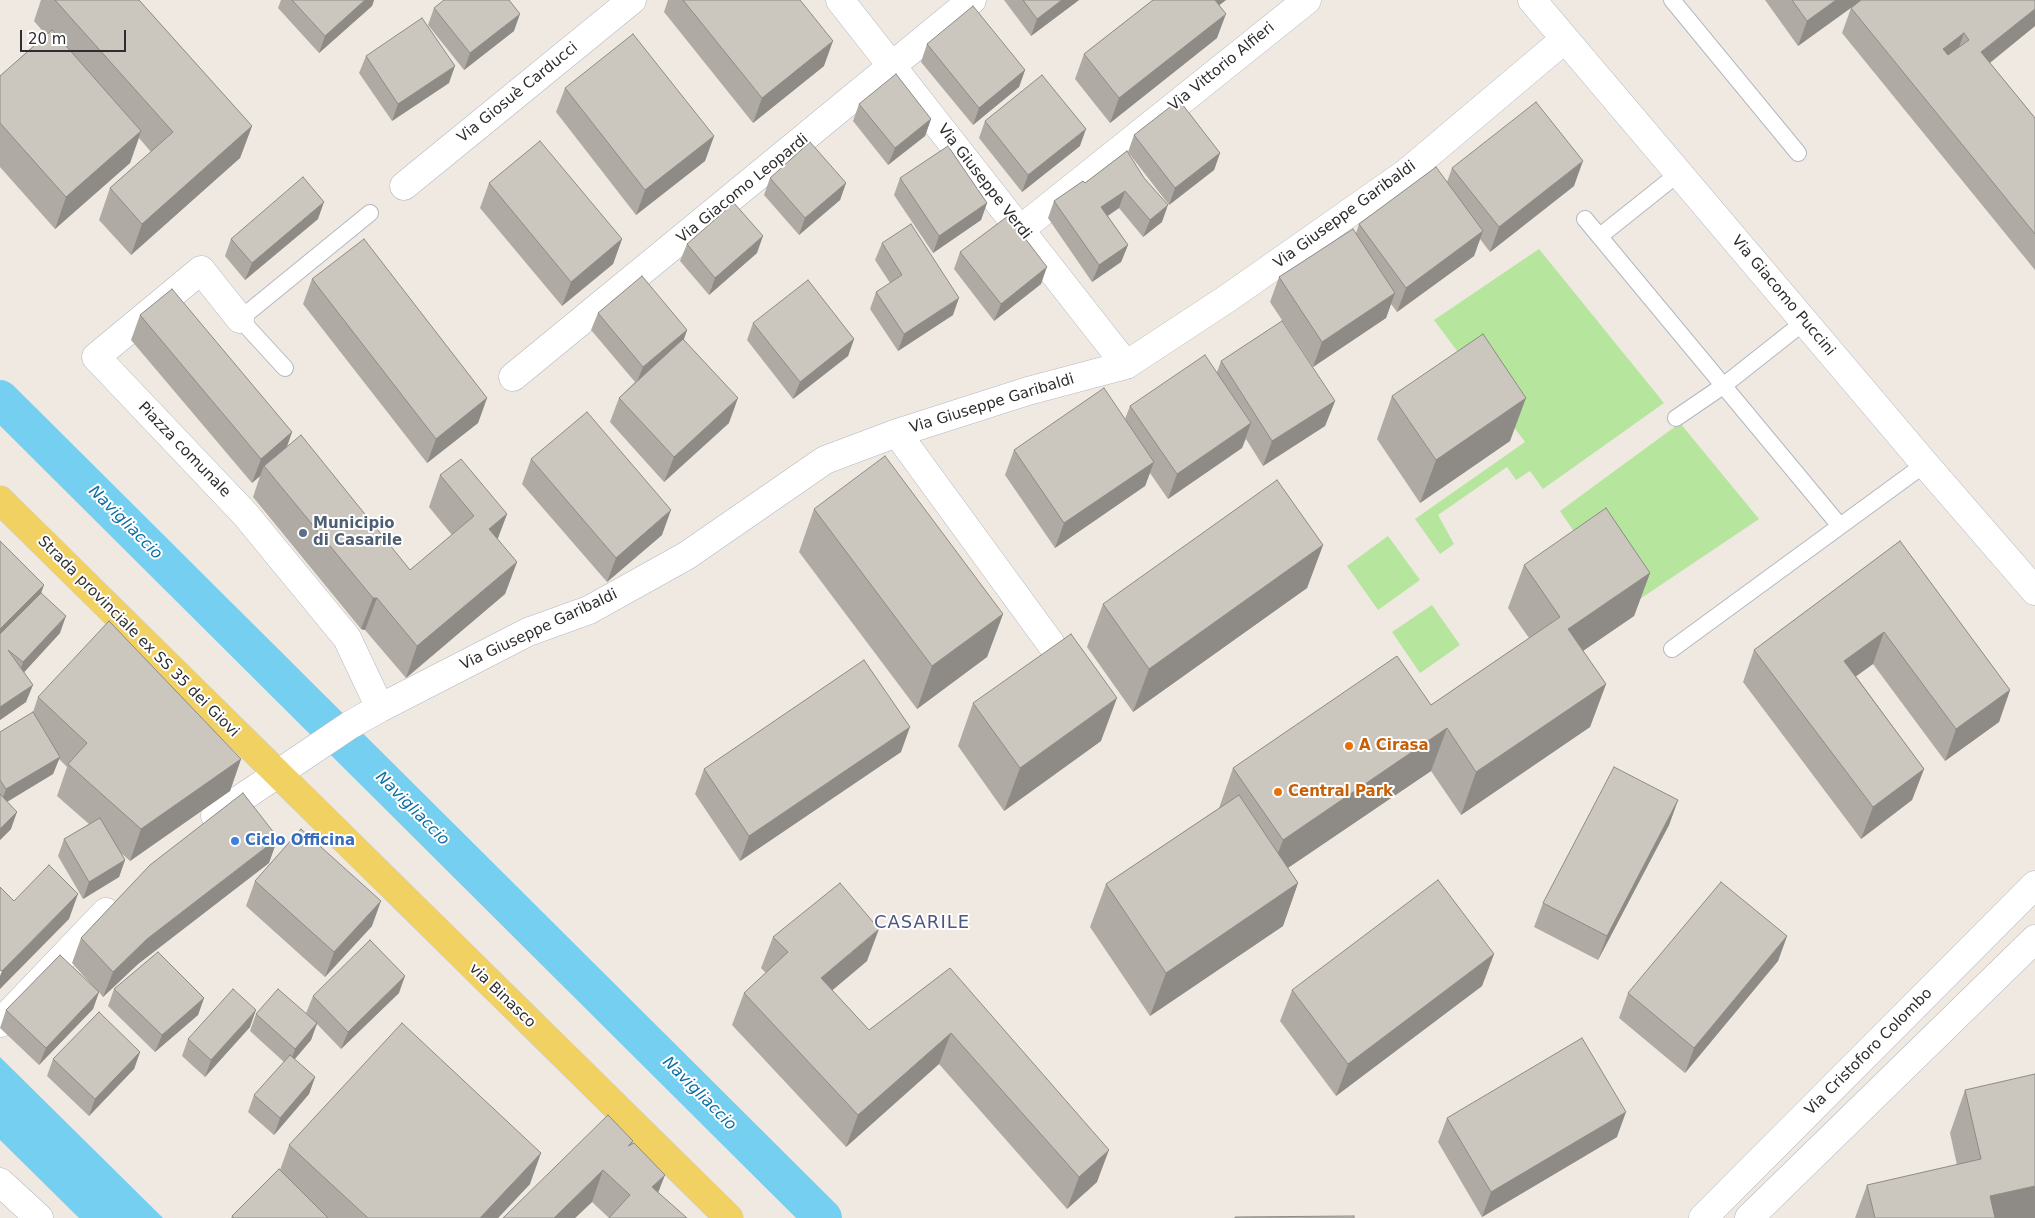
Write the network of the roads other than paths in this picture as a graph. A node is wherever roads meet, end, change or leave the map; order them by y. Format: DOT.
graph roads {
  1 [pos="632,0"];
  2 [pos="840,0"];
  3 [pos="972,0"];
  4 [pos="1307,0"];
  5 [pos="1532,0"];
  6 [pos="1672,0"];
  7 [pos="1565,39"];
  8 [pos="893,65"];
  9 [pos="1798,153"];
  10 [pos="1680,173"];
  11 [pos="404,186"];
  12 [pos="370,213"];
  13 [pos="1586,219"];
  14 [pos="1021,229"];
  15 [pos="1600,236"];
  16 [pos="240,319"];
  17 [pos="1804,322"];
  18 [pos="1126,365"];
  19 [pos="285,368"];
  20 [pos="513,377"];
  21 [pos="1723,386"];
  22 [pos="1676,418"];
  23 [pos="897,433"];
  24 [pos="1925,464"];
  25 [pos="0,500"];
  26 [pos="1840,526"];
  27 [pos="2035,591"];
  28 [pos="1051,644"];
  29 [pos="1672,649"];
  30 [pos="380,708"];
  31 [pos="276,774"];
  32 [pos="194,833"];
  33 [pos="2035,885"];
  34 [pos="120,897"];
  35 [pos="2035,939"];
  36 [pos="0,1023"];
  37 [pos="0,1182"];
  38 [pos="39,1218"];
  39 [pos="729,1218"];
  40 [pos="1703,1218"];
  41 [pos="1749,1218"];
  1 -- 11 [label="street, Via Giosuè Carducci"];
  2 -- 8 [label="street, Via Giuseppe Verdi"];
  3 -- 8 [label="street, Via Giacomo Leopardi"];
  4 -- 14 [label="street, Via Vittorio Alfieri"];
  5 -- 7 [label="street, Via Giacomo Puccini"];
  6 -- 9 [label="lane"];
  7 -- 10 [label="street, Via Giacomo Puccini"];
  7 -- 18 [label="street, Via Giuseppe Garibaldi"];
  8 -- 14 [label="street, Via Giuseppe Verdi"];
  8 -- 20 [label="street, Via Giacomo Leopardi"];
  10 -- 15 [label="lane"];
  10 -- 17 [label="street, Via Giacomo Puccini"];
  12 -- 16 [label="lane"];
  13 -- 15 [label="lane"];
  14 -- 18 [label="street, Via Giuseppe Verdi"];
  15 -- 21 [label="lane"];
  16 -- 19 [label="lane"];
  16 -- 30 [label="street, Piazza comunale"];
  17 -- 21 [label="lane"];
  17 -- 24 [label="street, Via Giacomo Puccini"];
  18 -- 23 [label="street, Via Giuseppe Garibaldi"];
  21 -- 22 [label="lane"];
  21 -- 26 [label="lane"];
  23 -- 28 [label="street"];
  23 -- 30 [label="street, Via Giuseppe Garibaldi"];
  24 -- 26 [label="lane"];
  24 -- 27 [label="street, Via Giacomo Puccini"];
  25 -- 31 [label="main road, Strada provinciale ex SS 35 dei Giovi"];
  26 -- 29 [label="lane"];
  30 -- 31 [label="street, Via Giuseppe Garibaldi"];
  31 -- 32 [label="street, Via Giuseppe Garibaldi"];
  31 -- 39 [label="main road, via Binasco"];
  33 -- 40 [label="street, Via Cristoforo Colombo"];
  34 -- 36 [label="street"];
  35 -- 41 [label="street"];
  37 -- 38 [label="street"];
}
